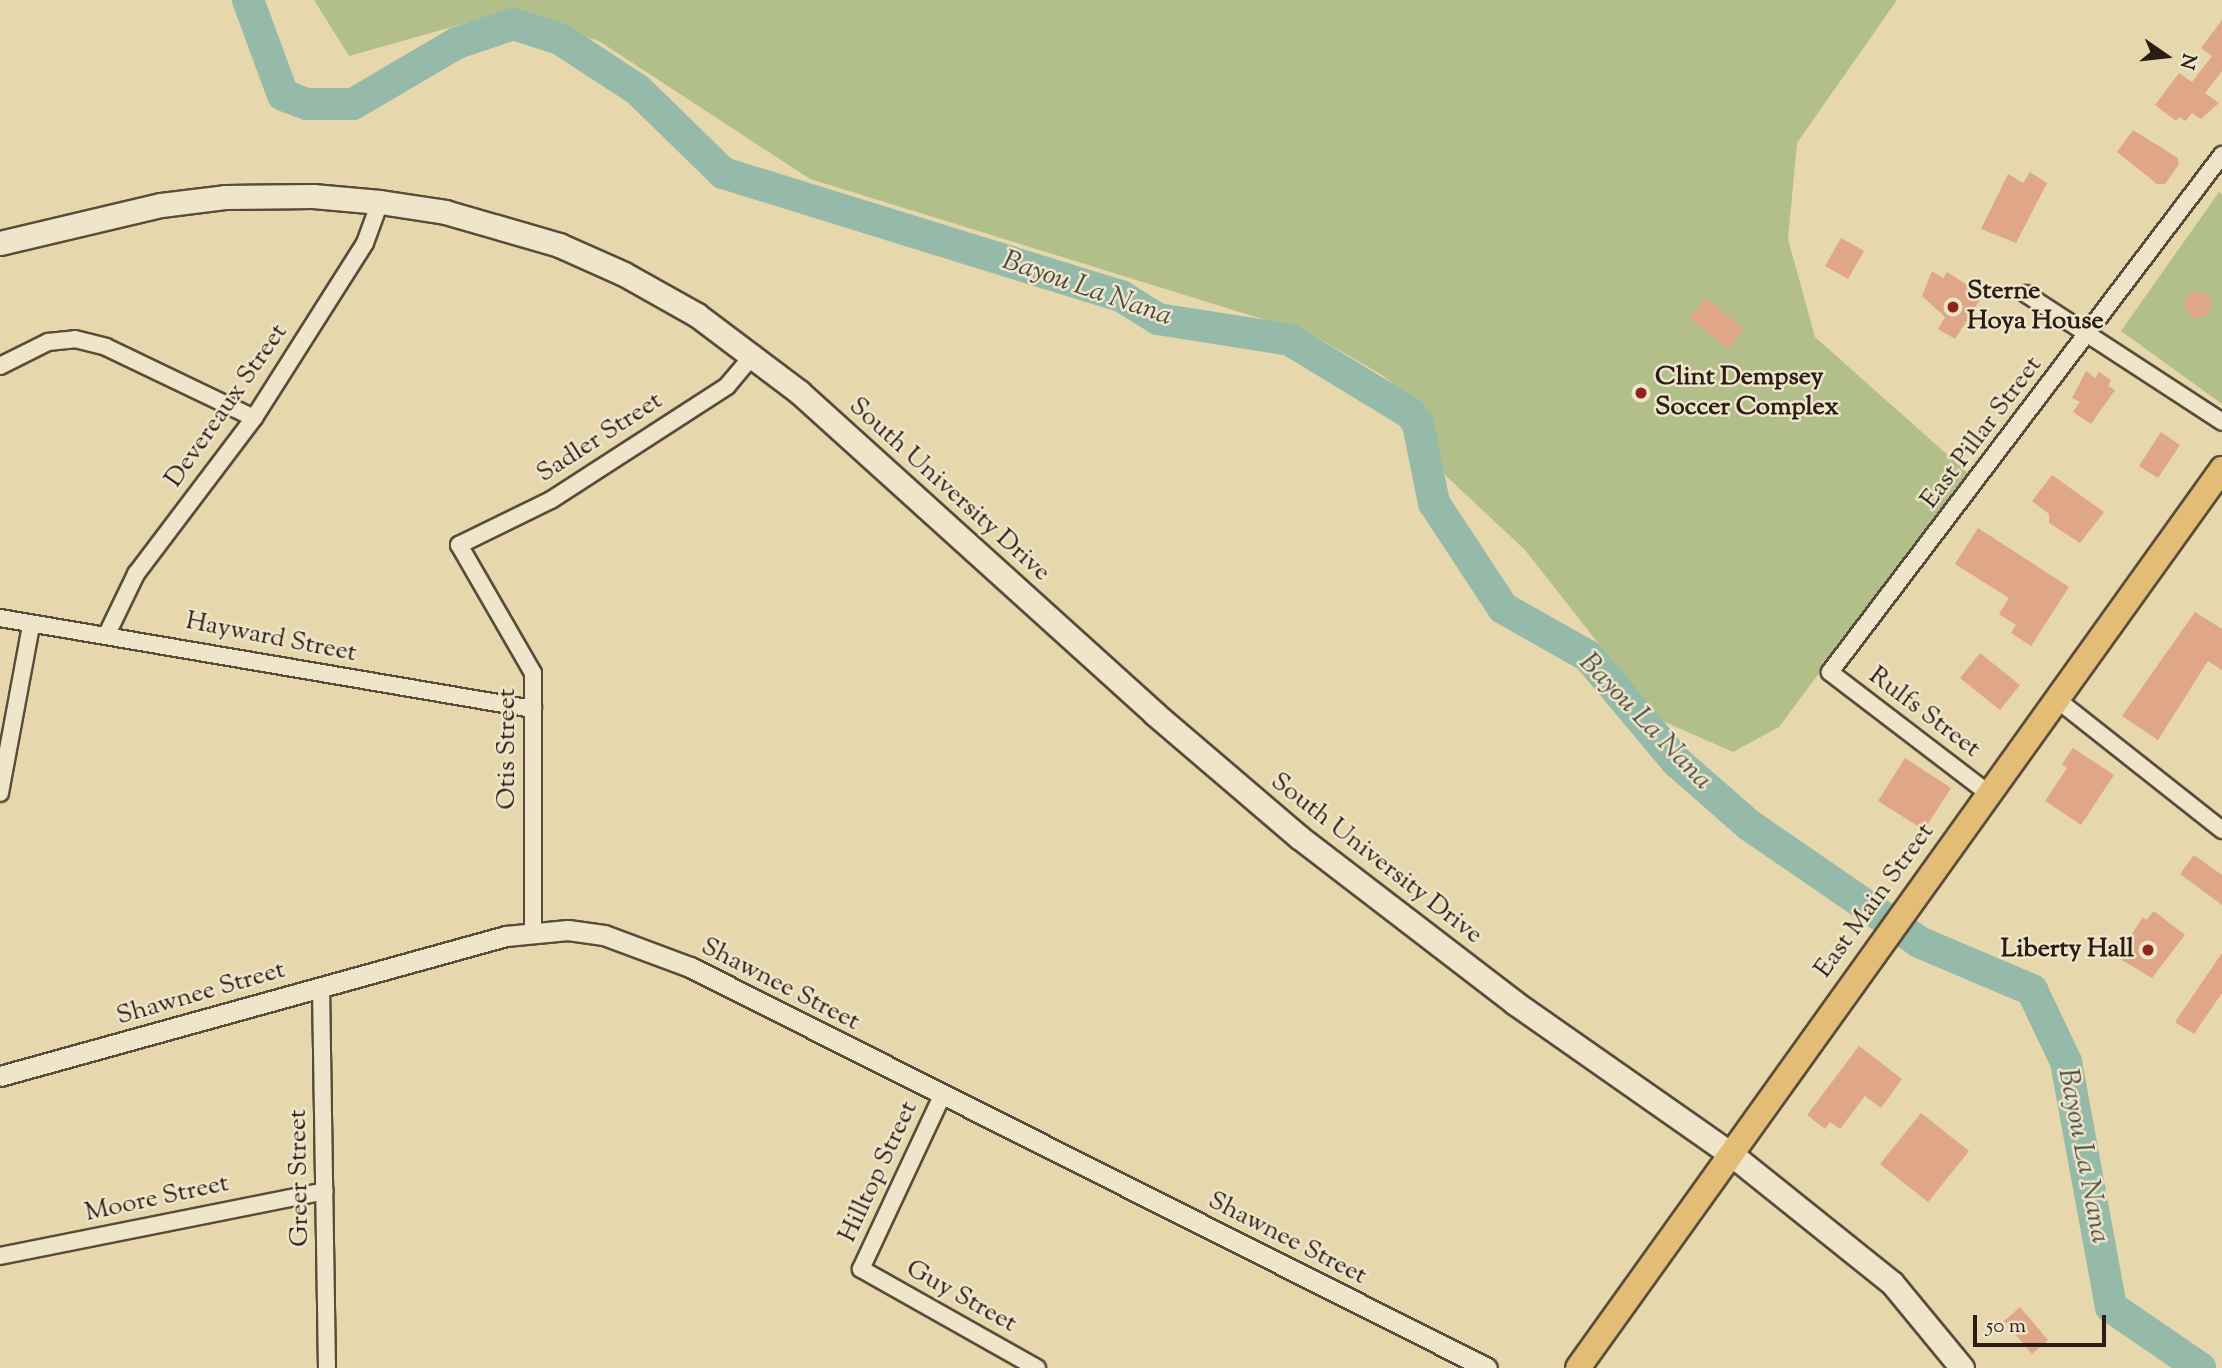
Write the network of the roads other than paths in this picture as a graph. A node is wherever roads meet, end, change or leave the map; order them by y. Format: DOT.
graph roads {
  1 [pos="2222,155"];
  2 [pos="380,202"];
  3 [pos="0,243"];
  4 [pos="2026,294"];
  5 [pos="2087,334"];
  6 [pos="754,354"];
  7 [pos="0,366"];
  8 [pos="254,418"];
  9 [pos="2222,422"];
  10 [pos="2222,469"];
  11 [pos="459,545"];
  12 [pos="0,618"];
  13 [pos="31,626"];
  14 [pos="107,634"];
  15 [pos="1830,672"];
  16 [pos="2055,698"];
  17 [pos="533,709"];
  18 [pos="0,793"];
  19 [pos="1988,793"];
  20 [pos="2222,830"];
  21 [pos="533,932"];
  22 [pos="321,987"];
  23 [pos="0,1076"];
  24 [pos="942,1096"];
  25 [pos="1731,1154"];
  26 [pos="325,1191"];
  27 [pos="0,1256"];
  28 [pos="861,1269"];
  29 [pos="327,1368"];
  30 [pos="1037,1368"];
  31 [pos="1487,1368"];
  32 [pos="1578,1368"];
  33 [pos="1962,1368"];
  1 -- 5 [label="street, East Pillar Street"];
  2 -- 3 [label="main road, South University Drive"];
  2 -- 6 [label="main road, South University Drive"];
  2 -- 8 [label="street, Devereaux Street"];
  4 -- 5 [label="street"];
  5 -- 9 [label="street"];
  5 -- 15 [label="street, East Pillar Street"];
  6 -- 11 [label="street, Sadler Street"];
  6 -- 25 [label="main road, South University Drive"];
  7 -- 8 [label="street"];
  8 -- 14 [label="street, Devereaux Street"];
  10 -- 16 [label="main road, East Main Street"];
  11 -- 17 [label="street, Otis Street"];
  12 -- 13 [label="street, Hayward Street"];
  13 -- 14 [label="street, Hayward Street"];
  13 -- 18 [label="street"];
  14 -- 17 [label="street, Hayward Street"];
  15 -- 19 [label="street, Rulfs Street"];
  16 -- 19 [label="main road, East Main Street"];
  16 -- 20 [label="street"];
  17 -- 21 [label="street, Otis Street"];
  19 -- 25 [label="main road, East Main Street"];
  21 -- 22 [label="street, Shawnee Street"];
  21 -- 24 [label="street, Shawnee Street"];
  22 -- 23 [label="street, Shawnee Street"];
  22 -- 26 [label="street, Greer Street"];
  24 -- 28 [label="street, Hilltop Street"];
  24 -- 31 [label="street, Shawnee Street"];
  25 -- 32 [label="main road, East Main Street"];
  25 -- 33 [label="main road, South University Drive"];
  26 -- 27 [label="street, Moore Street"];
  26 -- 29 [label="street, Greer Street"];
  28 -- 30 [label="street, Guy Street"];
}
